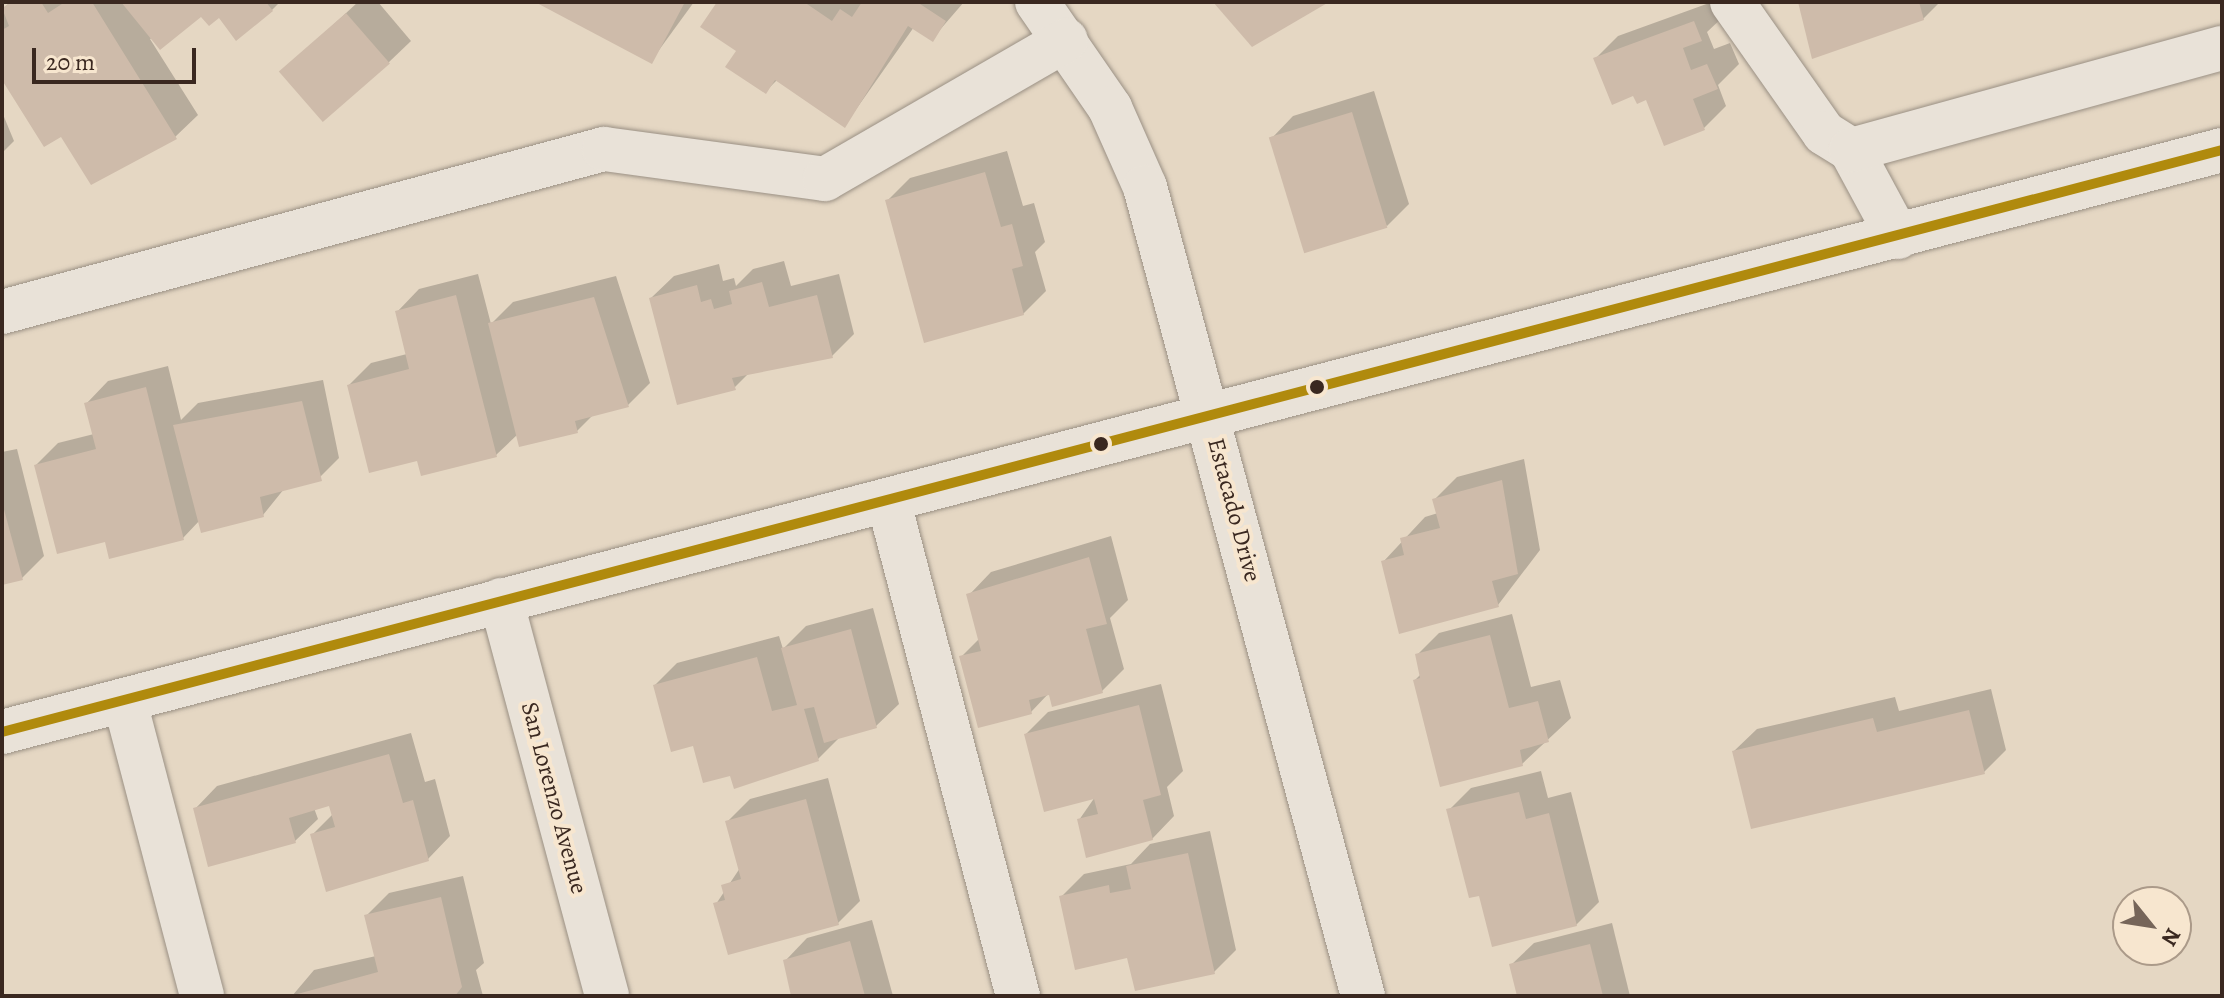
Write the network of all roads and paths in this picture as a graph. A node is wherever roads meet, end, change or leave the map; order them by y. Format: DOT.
graph roads {
  1 [pos="1037,2"];
  2 [pos="1732,2"];
  3 [pos="1066,40"];
  4 [pos="2222,48"];
  5 [pos="1851,150"];
  6 [pos="2222,150"];
  7 [pos="1898,237"];
  8 [pos="2,312"];
  9 [pos="1208,414"];
  10 [pos="889,503"];
  11 [pos="501,600"];
  12 [pos="125,702"];
  13 [pos="2,732"];
  14 [pos="202,996"];
  15 [pos="607,996"];
  16 [pos="1018,996"];
  17 [pos="1363,996"];
  1 -- 3 [label="street, Estacado Drive"];
  2 -- 5 [label="street"];
  3 -- 8 [label="street"];
  3 -- 9 [label="street, Estacado Drive"];
  4 -- 5 [label="street"];
  5 -- 7 [label="street"];
  6 -- 7 [label="street"];
  7 -- 9 [label="street"];
  9 -- 10 [label="street"];
  9 -- 17 [label="street, Estacado Drive"];
  10 -- 11 [label="street"];
  10 -- 16 [label="street"];
  11 -- 12 [label="street"];
  11 -- 15 [label="street, San Lorenzo Avenue"];
  12 -- 13 [label="street"];
  12 -- 14 [label="street"];
}
